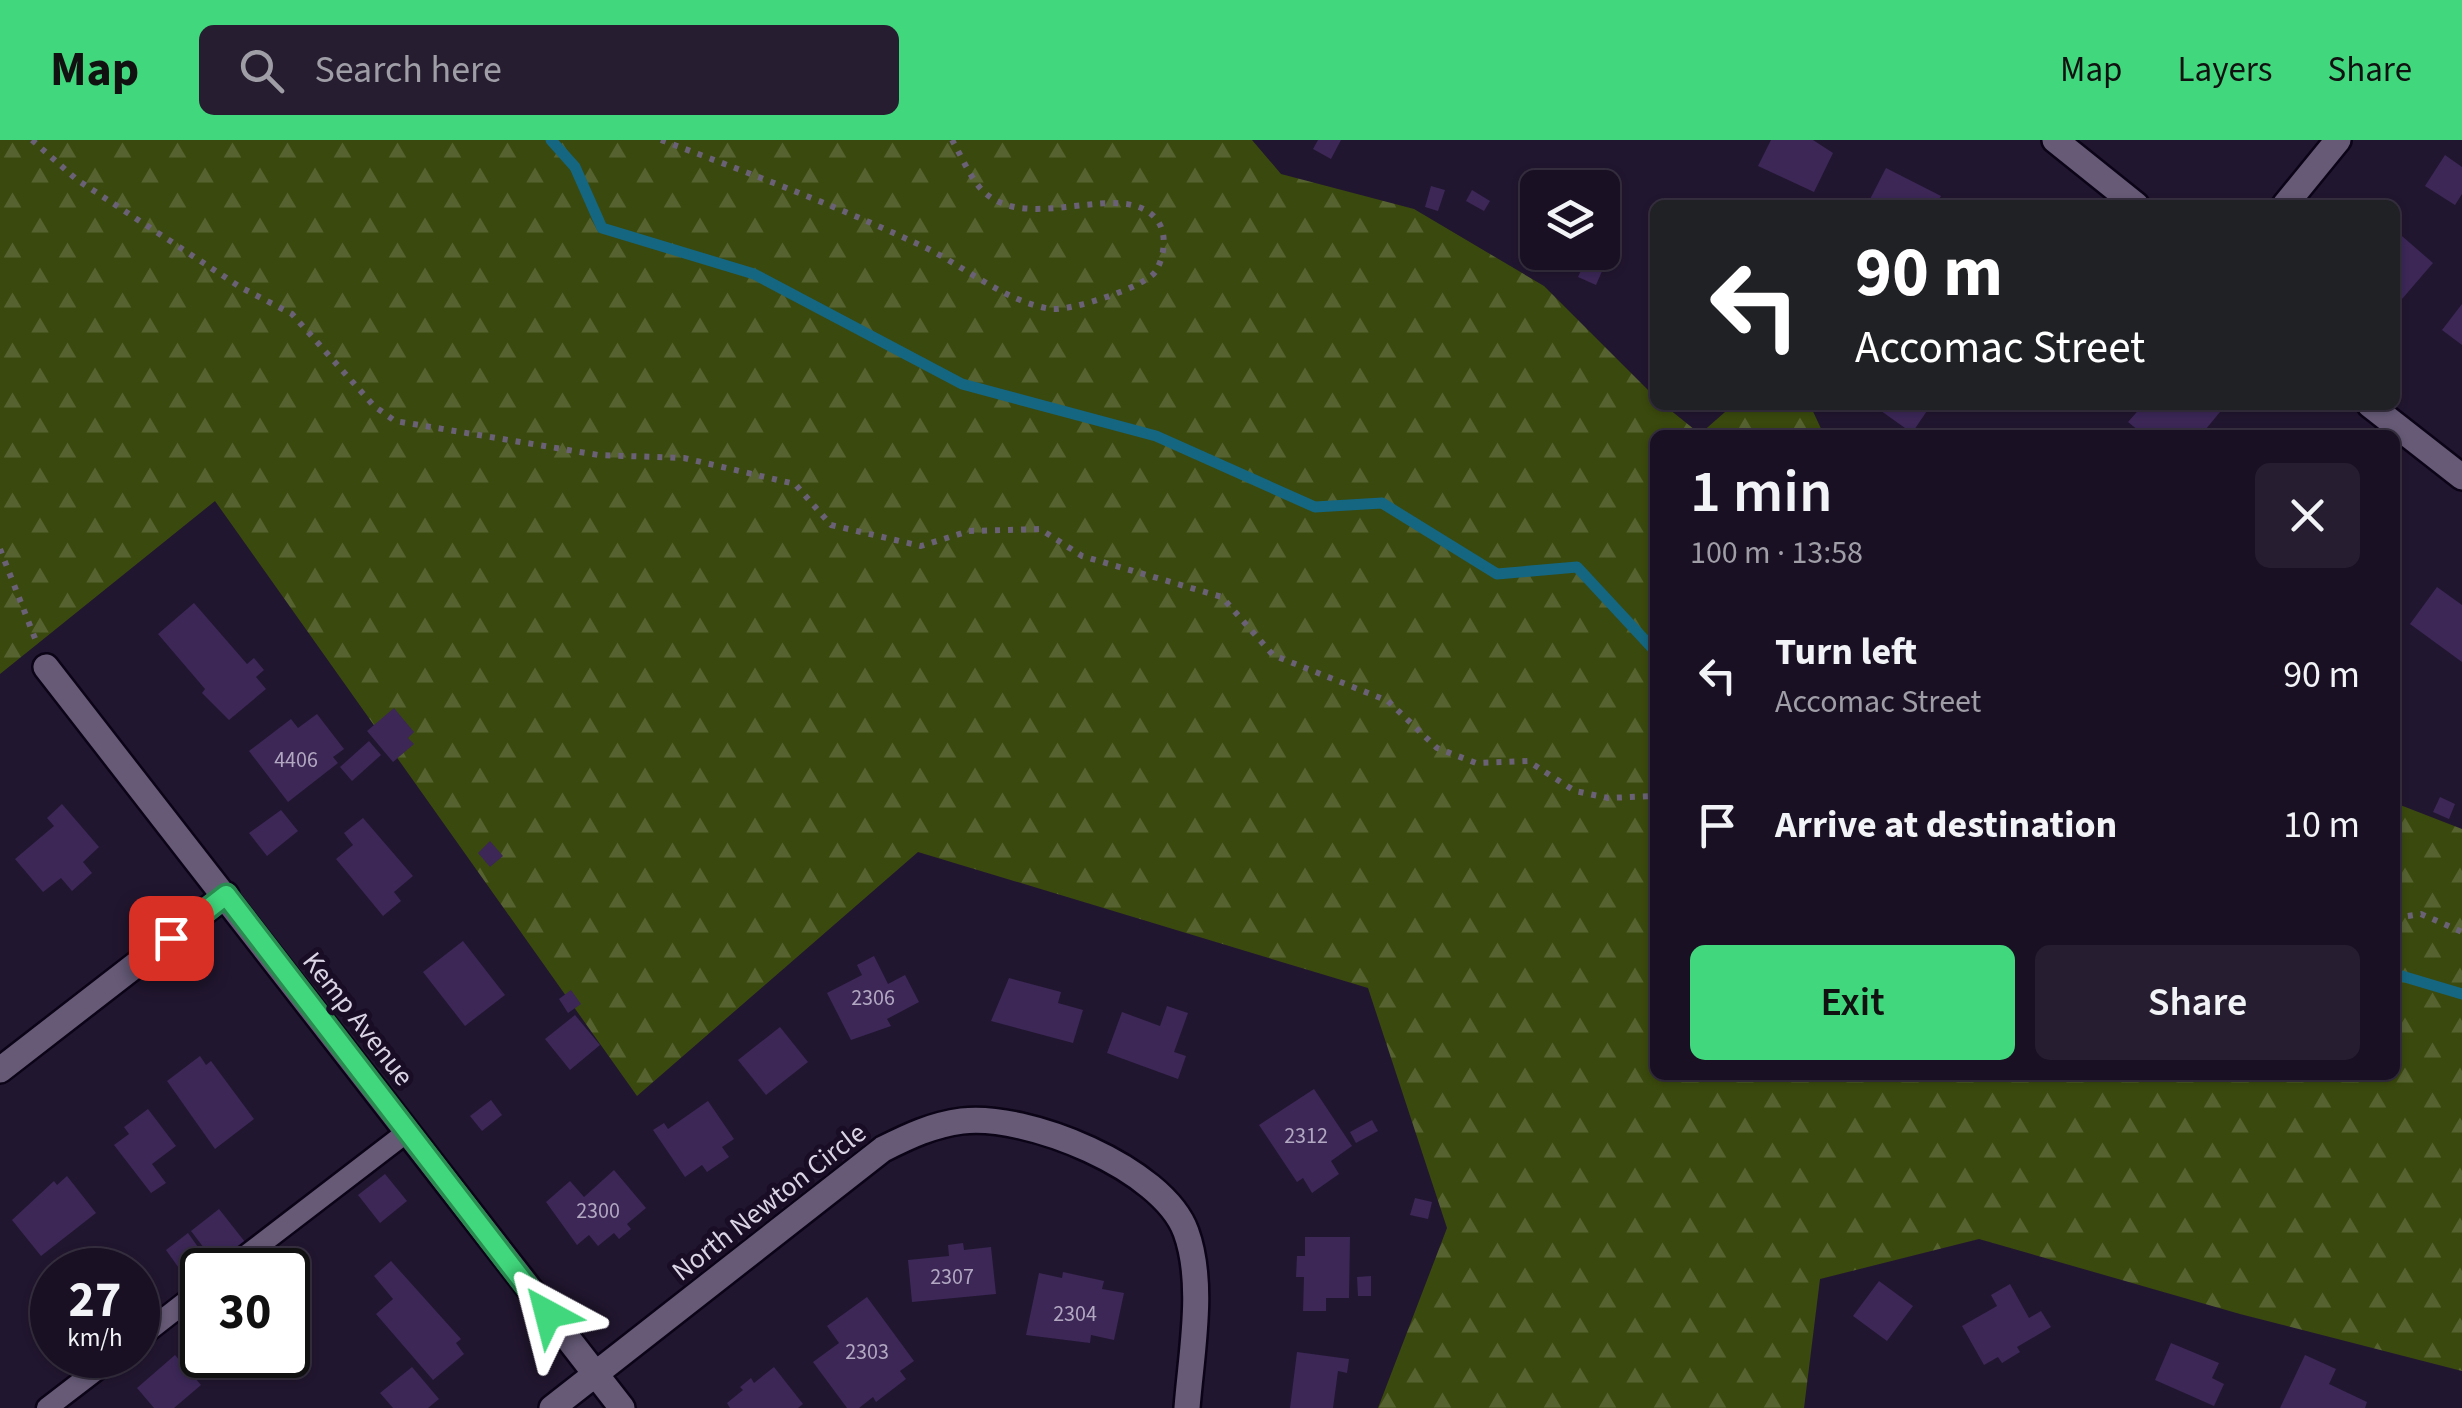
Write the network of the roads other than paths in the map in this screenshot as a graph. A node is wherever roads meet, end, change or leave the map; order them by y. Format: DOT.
graph roads {
  1 [pos="2055,140"];
  2 [pos="2338,140"];
  3 [pos="2130,200"];
  4 [pos="2289,200"];
  5 [pos="2376,410"];
  6 [pos="2462,477"];
  7 [pos="46,668"];
  8 [pos="226,895"];
  9 [pos="0,1070"];
  10 [pos="407,1132"];
  11 [pos="256,1248"];
  12 [pos="180,1306"];
  13 [pos="160,1321"];
  14 [pos="596,1374"];
  15 [pos="86,1378"];
  16 [pos="47,1408"];
  17 [pos="552,1408"];
  18 [pos="622,1408"];
  19 [pos="1186,1408"];
  1 -- 3 [label="street"];
  2 -- 4 [label="street"];
  5 -- 6 [label="street"];
  7 -- 8 [label="street, Kemp Avenue"];
  8 -- 9 [label="street"];
  8 -- 10 [label="street, Kemp Avenue"];
  10 -- 11 [label="lane"];
  10 -- 14 [label="street, Kemp Avenue"];
  12 -- 13 [label="lane"];
  14 -- 17 [label="street, North Newton Circle"];
  14 -- 18 [label="street, Kemp Avenue"];
  14 -- 19 [label="street, North Newton Circle"];
  15 -- 16 [label="lane"];
}
